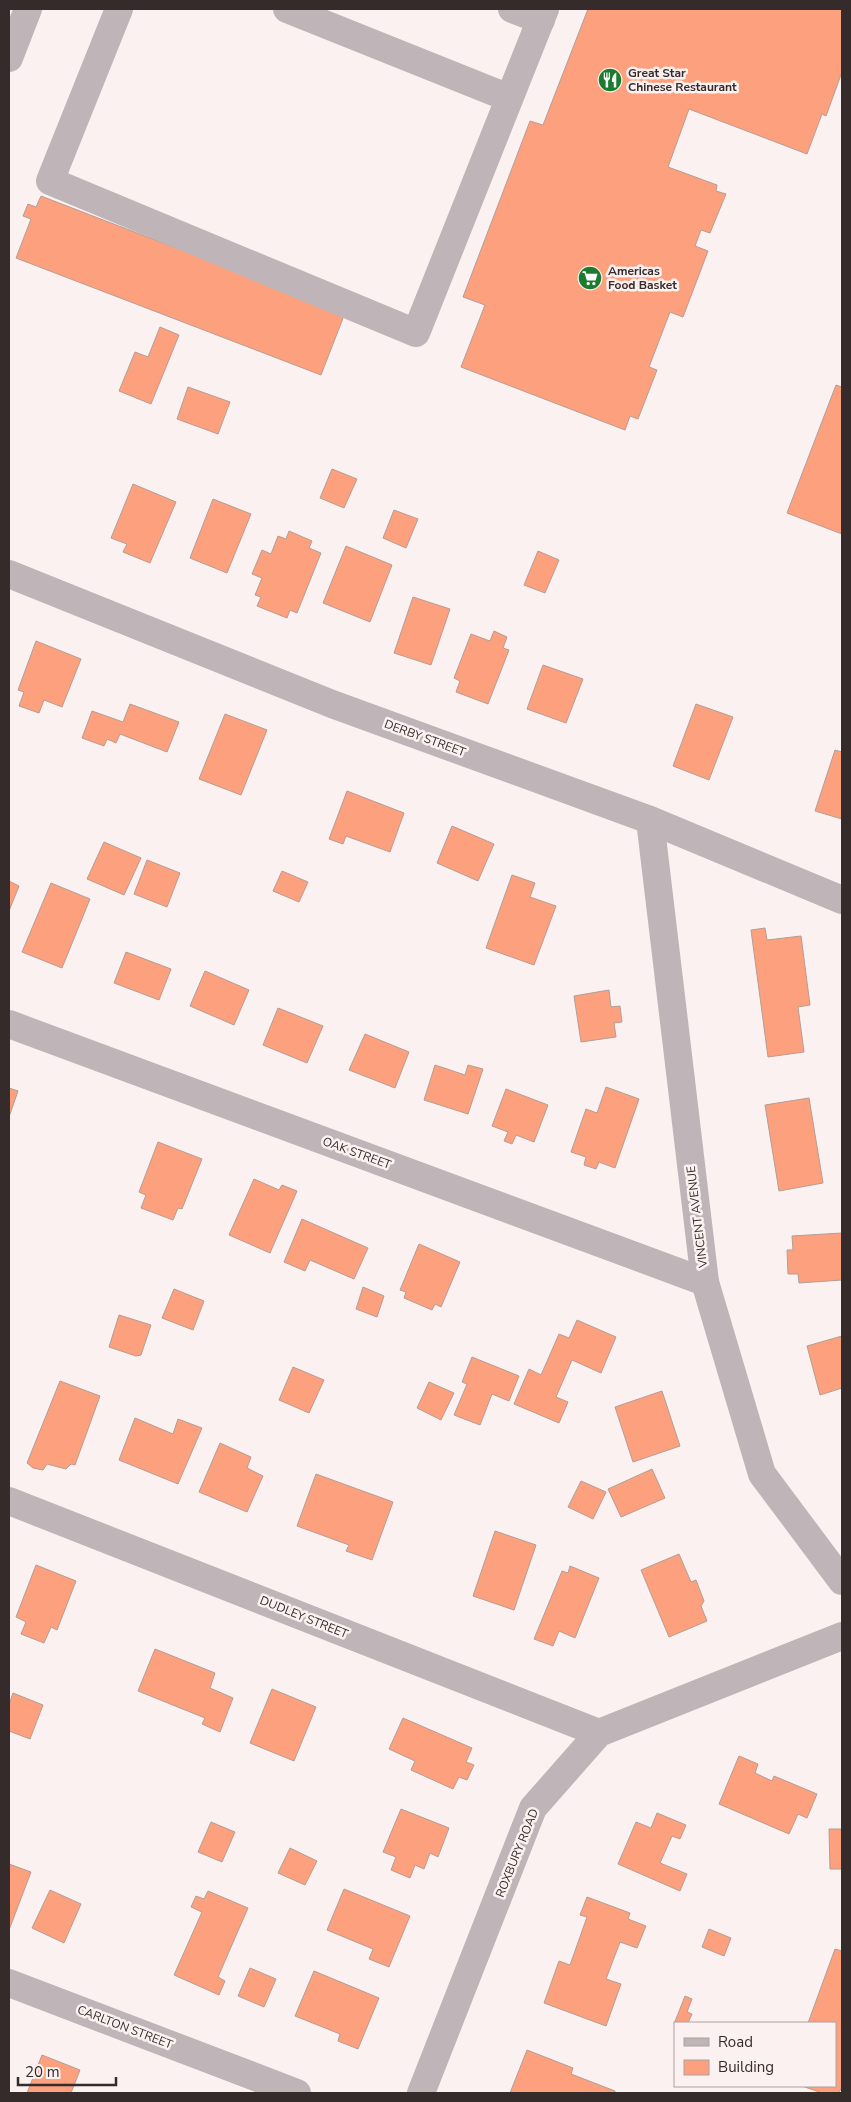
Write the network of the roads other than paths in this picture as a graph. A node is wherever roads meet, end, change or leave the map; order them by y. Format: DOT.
graph roads {
  1 [pos="28,9"];
  2 [pos="119,9"];
  3 [pos="287,9"];
  4 [pos="512,9"];
  5 [pos="543,14"];
  6 [pos="9,58"];
  7 [pos="510,98"];
  8 [pos="9,574"];
  9 [pos="650,820"];
  10 [pos="842,900"];
  11 [pos="9,1024"];
  12 [pos="705,1282"];
  13 [pos="9,1500"];
  14 [pos="842,1581"];
  15 [pos="842,1636"];
  16 [pos="599,1733"];
  17 [pos="9,1983"];
  18 [pos="298,2093"];
  19 [pos="422,2093"];
  1 -- 6 [label="street"];
  2 -- 7 [label="street"];
  3 -- 7 [label="street"];
  4 -- 5 [label="street"];
  5 -- 7 [label="street"];
  8 -- 9 [label="street, DERBY STREET"];
  9 -- 10 [label="street, DERBY STREET"];
  9 -- 12 [label="street, VINCENT AVENUE"];
  11 -- 12 [label="street, OAK STREET"];
  12 -- 14 [label="street, VINCENT AVENUE"];
  13 -- 16 [label="street, DUDLEY STREET"];
  15 -- 16 [label="street, ROXBURY ROAD"];
  16 -- 19 [label="street, ROXBURY ROAD"];
  17 -- 18 [label="street, CARLTON STREET"];
}
